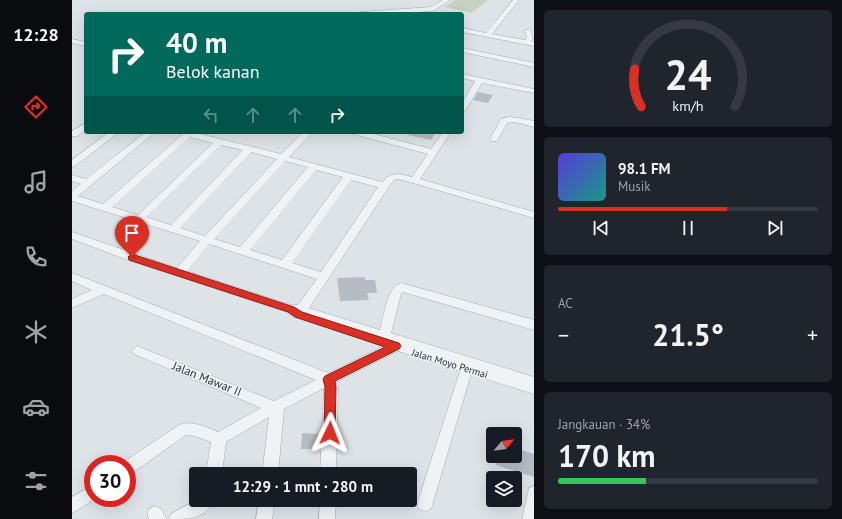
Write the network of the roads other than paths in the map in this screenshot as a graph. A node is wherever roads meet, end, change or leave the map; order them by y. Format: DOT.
graph roads {
  1 [pos="447,0"];
  2 [pos="516,0"];
  3 [pos="433,9"];
  4 [pos="389,12"];
  5 [pos="429,12"];
  6 [pos="528,30"];
  7 [pos="464,31"];
  8 [pos="488,35"];
  9 [pos="72,41"];
  10 [pos="84,44"];
  11 [pos="531,44"];
  12 [pos="464,50"];
  13 [pos="534,65"];
  14 [pos="464,76"];
  15 [pos="480,80"];
  16 [pos="534,91"];
  17 [pos="464,101"];
  18 [pos="534,124"];
  19 [pos="84,127"];
  20 [pos="112,134"];
  21 [pos="149,134"];
  22 [pos="184,134"];
  23 [pos="189,134"];
  24 [pos="307,134"];
  25 [pos="363,134"];
  26 [pos="446,134"];
  27 [pos="73,135"];
  28 [pos="494,140"];
  29 [pos="220,141"];
  30 [pos="249,149"];
  31 [pos="434,153"];
  32 [pos="284,158"];
  33 [pos="72,164"];
  34 [pos="314,166"];
  35 [pos="350,176"];
  36 [pos="72,178"];
  37 [pos="414,181"];
  38 [pos="89,183"];
  39 [pos="384,186"];
  40 [pos="106,207"];
  41 [pos="534,215"];
  42 [pos="140,218"];
  43 [pos="173,229"];
  44 [pos="72,235"];
  45 [pos="208,239"];
  46 [pos="243,250"];
  47 [pos="285,264"];
  48 [pos="180,272"];
  49 [pos="72,277"];
  50 [pos="324,277"];
  51 [pos="102,290"];
  52 [pos="72,304"];
  53 [pos="297,311"];
  54 [pos="534,325"];
  55 [pos="385,334"];
  56 [pos="401,344"];
  57 [pos="138,352"];
  58 [pos="468,364"];
  59 [pos="328,379"];
  60 [pos="534,382"];
  61 [pos="534,389"];
  62 [pos="276,407"];
  63 [pos="219,439"];
  64 [pos="136,462"];
  65 [pos="215,467"];
  66 [pos="271,467"];
  67 [pos="328,467"];
  68 [pos="534,493"];
  69 [pos="84,498"];
  70 [pos="425,504"];
  71 [pos="72,506"];
  72 [pos="200,507"];
  73 [pos="266,507"];
  74 [pos="328,507"];
  75 [pos="178,519"];
  76 [pos="264,519"];
  77 [pos="327,519"];
  78 [pos="530,519"];
  1 -- 3 [label="street"];
  2 -- 8 [label="street"];
  3 -- 4 [label="street"];
  3 -- 5 [label="street"];
  6 -- 11 [label="street"];
  7 -- 8 [label="street"];
  8 -- 11 [label="street"];
  9 -- 10 [label="street"];
  12 -- 13 [label="street"];
  14 -- 15 [label="street"];
  15 -- 16 [label="street"];
  15 -- 17 [label="street"];
  18 -- 28 [label="street"];
  19 -- 27 [label="street"];
  20 -- 33 [label="street"];
  21 -- 38 [label="street"];
  22 -- 40 [label="street"];
  23 -- 29 [label="street"];
  24 -- 32 [label="street"];
  25 -- 31 [label="street"];
  26 -- 31 [label="street"];
  29 -- 30 [label="street"];
  29 -- 42 [label="street"];
  30 -- 32 [label="street"];
  30 -- 43 [label="street"];
  31 -- 37 [label="street"];
  32 -- 34 [label="street"];
  32 -- 45 [label="street"];
  34 -- 35 [label="street"];
  34 -- 46 [label="street"];
  35 -- 39 [label="street"];
  35 -- 47 [label="street"];
  36 -- 38 [label="street"];
  37 -- 39 [label="street"];
  37 -- 41 [label="street"];
  38 -- 40 [label="street"];
  39 -- 50 [label="street"];
  40 -- 42 [label="street"];
  42 -- 43 [label="street"];
  43 -- 45 [label="street"];
  44 -- 48 [label="street"];
  45 -- 46 [label="street"];
  45 -- 48 [label="street"];
  46 -- 47 [label="street"];
  47 -- 50 [label="street"];
  48 -- 53 [label="street"];
  49 -- 51 [label="street"];
  50 -- 53 [label="street"];
  51 -- 52 [label="street"];
  51 -- 59 [label="street"];
  53 -- 55 [label="street, Jalan Moyo Permai"];
  53 -- 56 [label="street, Jalan Moyo Permai"];
  54 -- 55 [label="street"];
  55 -- 56 [label="street, Jalan Moyo Permai"];
  56 -- 58 [label="street, Jalan Moyo Permai"];
  56 -- 59 [label="street"];
  57 -- 62 [label="street, Jalan Mawar II"];
  58 -- 60 [label="street, Jalan Moyo Permai"];
  58 -- 61 [label="street, Jalan Moyo Permai"];
  58 -- 70 [label="street"];
  59 -- 62 [label="street"];
  59 -- 67 [label="street"];
  62 -- 63 [label="street"];
  62 -- 66 [label="street"];
  63 -- 64 [label="street"];
  63 -- 65 [label="street"];
  68 -- 78 [label="street"];
  69 -- 71 [label="street"];
  72 -- 75 [label="street"];
  73 -- 76 [label="street"];
  74 -- 77 [label="street"];
}
